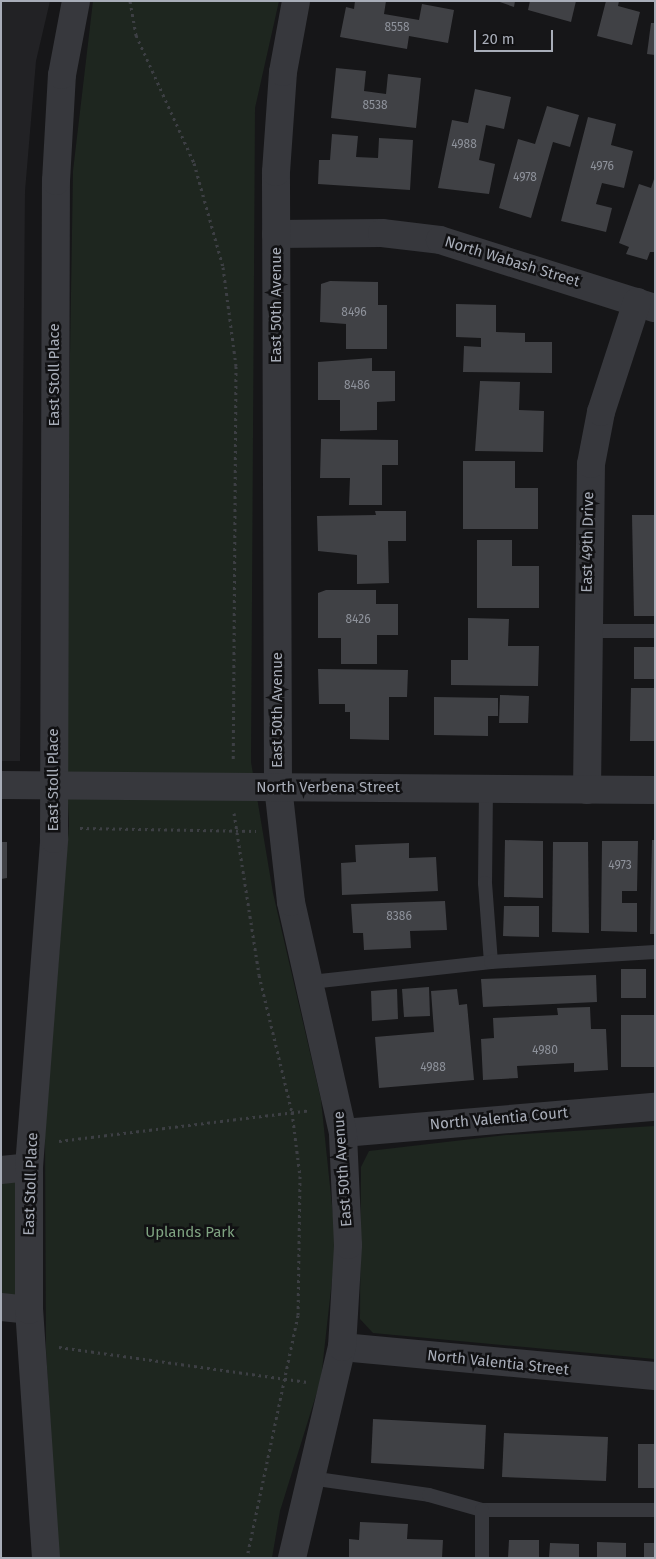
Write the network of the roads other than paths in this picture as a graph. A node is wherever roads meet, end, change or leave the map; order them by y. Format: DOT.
graph roads {
  1 [pos="76,1"];
  2 [pos="296,1"];
  3 [pos="276,234"];
  4 [pos="646,305"];
  5 [pos="587,631"];
  6 [pos="655,631"];
  7 [pos="1,785"];
  8 [pos="54,786"];
  9 [pos="278,787"];
  10 [pos="486,789"];
  11 [pos="587,790"];
  12 [pos="655,790"];
  13 [pos="655,952"];
  14 [pos="491,962"];
  15 [pos="310,982"];
  16 [pos="655,1107"];
  17 [pos="341,1120"];
  18 [pos="30,1156"];
  19 [pos="1,1170"];
  20 [pos="1,1306"];
  21 [pos="29,1310"];
  22 [pos="342,1347"];
  23 [pos="655,1376"];
  24 [pos="310,1478"];
  25 [pos="482,1510"];
  26 [pos="655,1510"];
  27 [pos="46,1558"];
  28 [pos="292,1558"];
  29 [pos="482,1558"];
  1 -- 8 [label="street, East Stoll Place"];
  2 -- 3 [label="street, East 50th Avenue"];
  3 -- 4 [label="street, North Wabash Street"];
  3 -- 9 [label="street, East 50th Avenue"];
  4 -- 5 [label="street, East 49th Drive"];
  5 -- 6 [label="lane"];
  5 -- 11 [label="street, East 49th Drive"];
  7 -- 8 [label="street, North Verbena Street"];
  8 -- 9 [label="street, North Verbena Street"];
  8 -- 18 [label="street, East Stoll Place"];
  9 -- 10 [label="street, North Verbena Street"];
  9 -- 15 [label="street, East 50th Avenue"];
  10 -- 11 [label="street, North Verbena Street"];
  10 -- 14 [label="lane"];
  11 -- 12 [label="street, North Verbena Street"];
  13 -- 14 [label="lane"];
  14 -- 15 [label="lane"];
  15 -- 17 [label="street, East 50th Avenue"];
  16 -- 17 [label="street, North Valentia Court"];
  17 -- 22 [label="street, East 50th Avenue"];
  18 -- 19 [label="street"];
  18 -- 21 [label="street, East Stoll Place"];
  20 -- 21 [label="street"];
  21 -- 27 [label="street, East Stoll Place"];
  22 -- 23 [label="street, North Valentia Street"];
  22 -- 24 [label="street, East 50th Avenue"];
  24 -- 25 [label="lane"];
  24 -- 28 [label="street, East 50th Avenue"];
  25 -- 26 [label="lane"];
  25 -- 29 [label="lane"];
}
